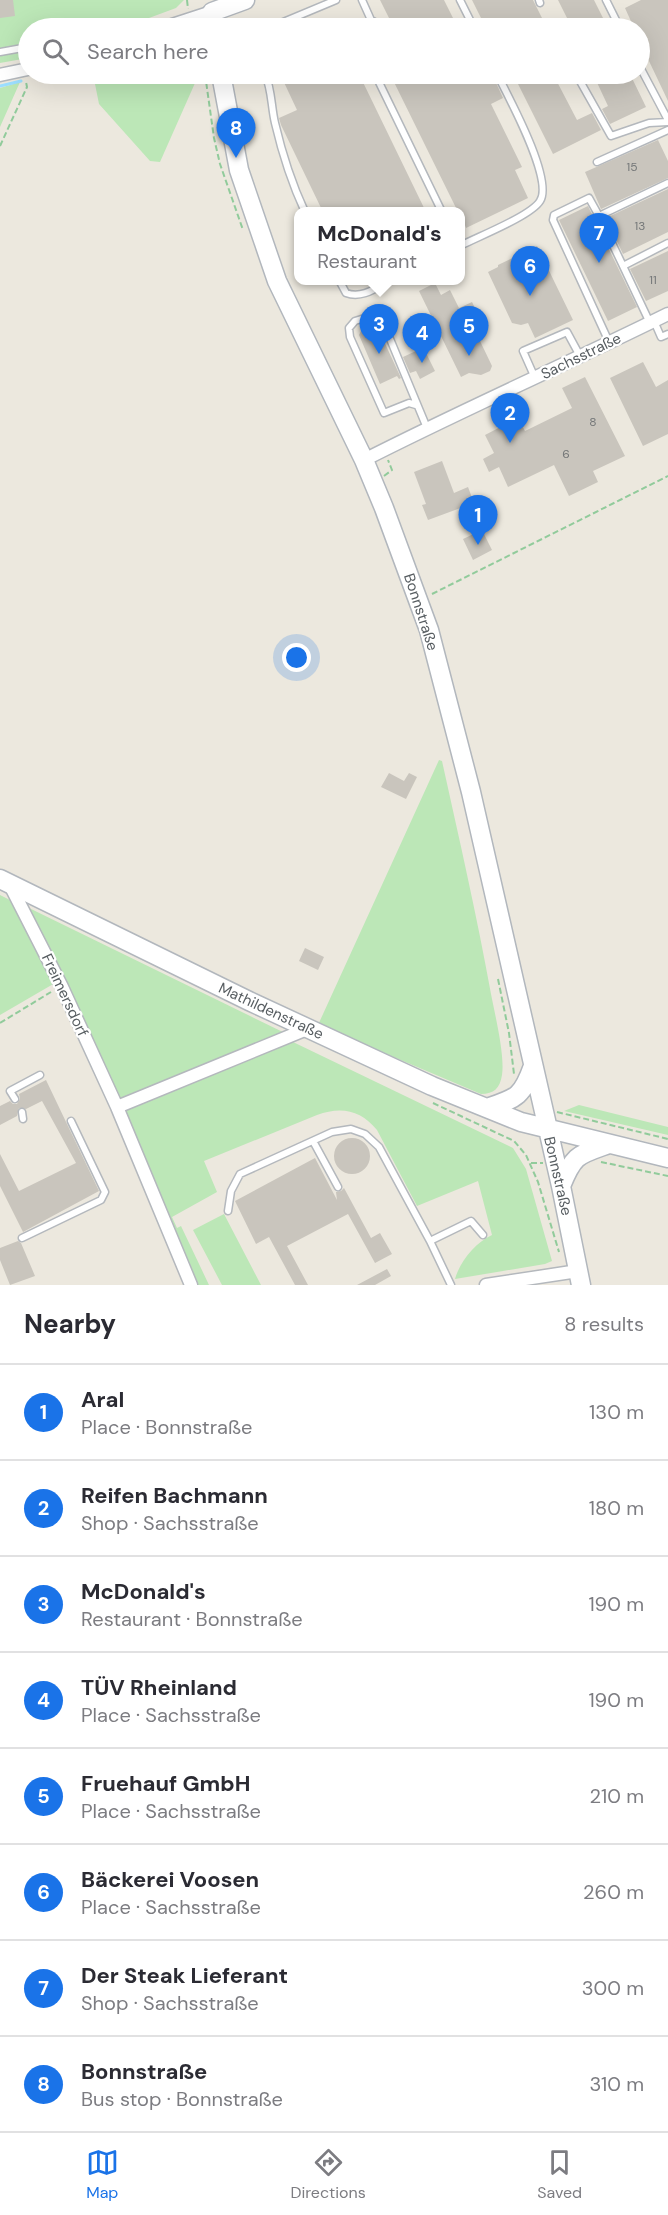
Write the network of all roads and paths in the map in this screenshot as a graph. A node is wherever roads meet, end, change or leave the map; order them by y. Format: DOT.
graph roads {
  1 [pos="245,0"];
  2 [pos="336,0"];
  3 [pos="362,0"];
  4 [pos="460,0"];
  5 [pos="606,0"];
  6 [pos="212,13"];
  7 [pos="196,18"];
  8 [pos="293,18"];
  9 [pos="370,18"];
  10 [pos="469,18"];
  11 [pos="615,18"];
  12 [pos="18,49"];
  13 [pos="0,52"];
  14 [pos="18,71"];
  15 [pos="0,75"];
  16 [pos="27,84"];
  17 [pos="223,84"];
  18 [pos="270,84"];
  19 [pos="380,84"];
  20 [pos="502,84"];
  21 [pos="582,84"];
  22 [pos="648,84"];
  23 [pos="668,121"];
  24 [pos="668,130"];
  25 [pos="0,146"];
  26 [pos="597,162"];
  27 [pos="668,183"];
  28 [pos="302,207"];
  29 [pos="440,207"];
  30 [pos="598,216"];
  31 [pos="668,243"];
  32 [pos="465,244"];
  33 [pos="623,266"];
  34 [pos="342,285"];
  35 [pos="380,285"];
  36 [pos="668,314"];
  37 [pos="652,322"];
  38 [pos="668,334"];
  39 [pos="609,343"];
  40 [pos="580,357"];
  41 [pos="535,378"];
  42 [pos="416,405"];
  43 [pos="427,428"];
  44 [pos="364,460"];
  45 [pos="668,476"];
  46 [pos="419,600"];
  47 [pos="5,882"];
  48 [pos="497,976"];
  49 [pos="62,987"];
  50 [pos="0,1023"];
  51 [pos="307,1029"];
  52 [pos="533,1066"];
  53 [pos="40,1075"];
  54 [pos="514,1077"];
  55 [pos="15,1100"];
  56 [pos="117,1107"];
  57 [pos="487,1108"];
  58 [pos="579,1118"];
  59 [pos="71,1121"];
  60 [pos="547,1129"];
  61 [pos="668,1139"];
  62 [pos="313,1141"];
  63 [pos="513,1141"];
  64 [pos="609,1144"];
  65 [pos="576,1158"];
  66 [pos="668,1158"];
  67 [pos="668,1176"];
  68 [pos="561,1186"];
  69 [pos="338,1187"];
  70 [pos="228,1211"];
  71 [pos="483,1235"];
  72 [pos="22,1238"];
  73 [pos="430,1241"];
  74 [pos="575,1276"];
  75 [pos="191,1285"];
  76 [pos="451,1285"];
  77 [pos="486,1285"];
  1 -- 6 [label="main road"];
  2 -- 8 [label="lane"];
  3 -- 9 [label="lane"];
  4 -- 10 [label="lane"];
  5 -- 11 [label="lane"];
  6 -- 7 [label="street"];
  12 -- 13 [label="lane"];
  14 -- 15 [label="street"];
  16 -- 25 [label="path"];
  17 -- 44 [label="main road, Bonnstraße"];
  18 -- 28 [label="lane"];
  19 -- 29 [label="lane"];
  20 -- 32 [label="lane"];
  21 -- 23 [label="lane"];
  22 -- 23 [label="lane"];
  24 -- 26 [label="lane"];
  27 -- 30 [label="lane"];
  30 -- 33 [label="lane"];
  30 -- 39 [label="lane"];
  31 -- 33 [label="lane"];
  33 -- 37 [label="lane"];
  34 -- 35 [label="lane"];
  36 -- 37 [label="street, Sachsstraße"];
  37 -- 38 [label="lane"];
  37 -- 39 [label="street, Sachsstraße"];
  39 -- 40 [label="street, Sachsstraße"];
  40 -- 41 [label="street, Sachsstraße"];
  40 -- 41 [label="lane"];
  41 -- 43 [label="street, Sachsstraße"];
  42 -- 42 [label="lane"];
  42 -- 43 [label="lane"];
  43 -- 44 [label="street, Sachsstraße"];
  44 -- 46 [label="main road, Bonnstraße"];
  45 -- 46 [label="path"];
  46 -- 52 [label="main road, Bonnstraße"];
  47 -- 49 [label="street, Freimersdorf"];
  47 -- 51 [label="main road, Mathildenstraße"];
  48 -- 54 [label="path"];
  49 -- 50 [label="path"];
  49 -- 56 [label="street, Freimersdorf"];
  51 -- 56 [label="street"];
  51 -- 57 [label="main road, Mathildenstraße"];
  52 -- 57 [label="main road"];
  52 -- 60 [label="main road, Bonnstraße"];
  53 -- 55 [label="lane"];
  56 -- 75 [label="street, Freimersdorf"];
  57 -- 60 [label="main road, Mathildenstraße"];
  58 -- 61 [label="path"];
  59 -- 72 [label="lane"];
  60 -- 64 [label="main road, Mathildenstraße"];
  60 -- 68 [label="main road, Bonnstraße"];
  62 -- 69 [label="lane"];
  62 -- 70 [label="lane"];
  62 -- 73 [label="lane"];
  63 -- 74 [label="path"];
  64 -- 65 [label="main road"];
  64 -- 66 [label="main road, Mathildenstraße"];
  65 -- 67 [label="path"];
  65 -- 68 [label="main road"];
  68 -- 74 [label="main road, Bonnstraße"];
  71 -- 73 [label="lane"];
  73 -- 76 [label="lane"];
  74 -- 77 [label="street"];
}
